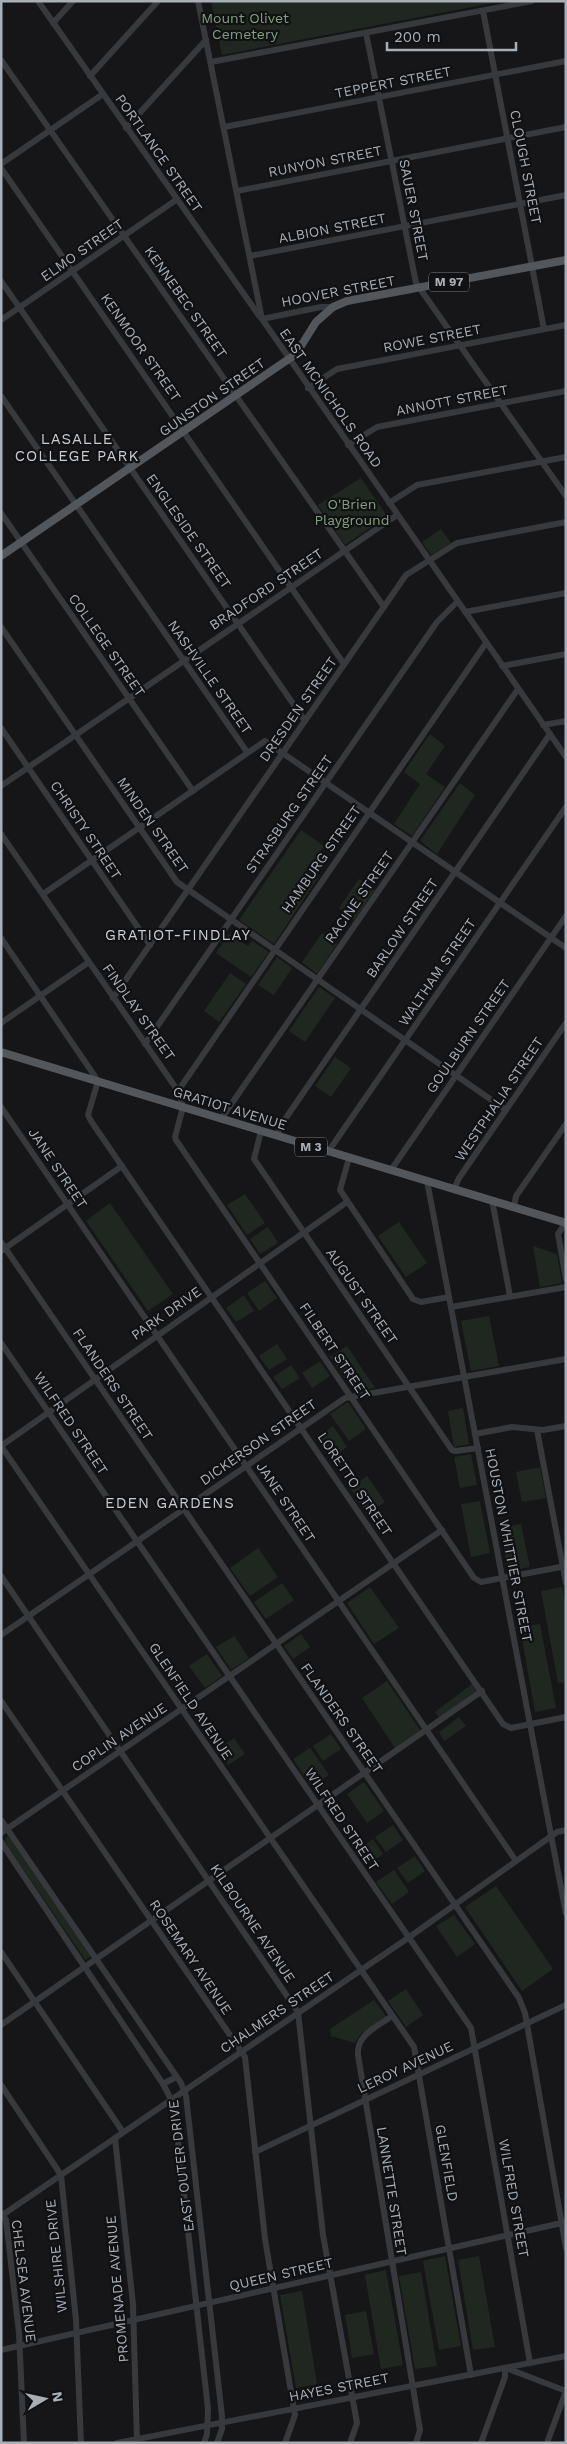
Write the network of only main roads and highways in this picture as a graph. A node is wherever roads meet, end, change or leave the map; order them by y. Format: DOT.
graph roads {
  1 [pos="566,260"];
  2 [pos="288,359"];
  3 [pos="1,556"];
  4 [pos="1,1052"];
  5 [pos="566,1223"];
  1 -- 2 [label="main road, HOOVER STREET / M 97"];
  2 -- 3 [label="main road, GUNSTON STREET / M 97"];
  4 -- 5 [label="main road, GRATIOT AVENUE / M 3"];
}
